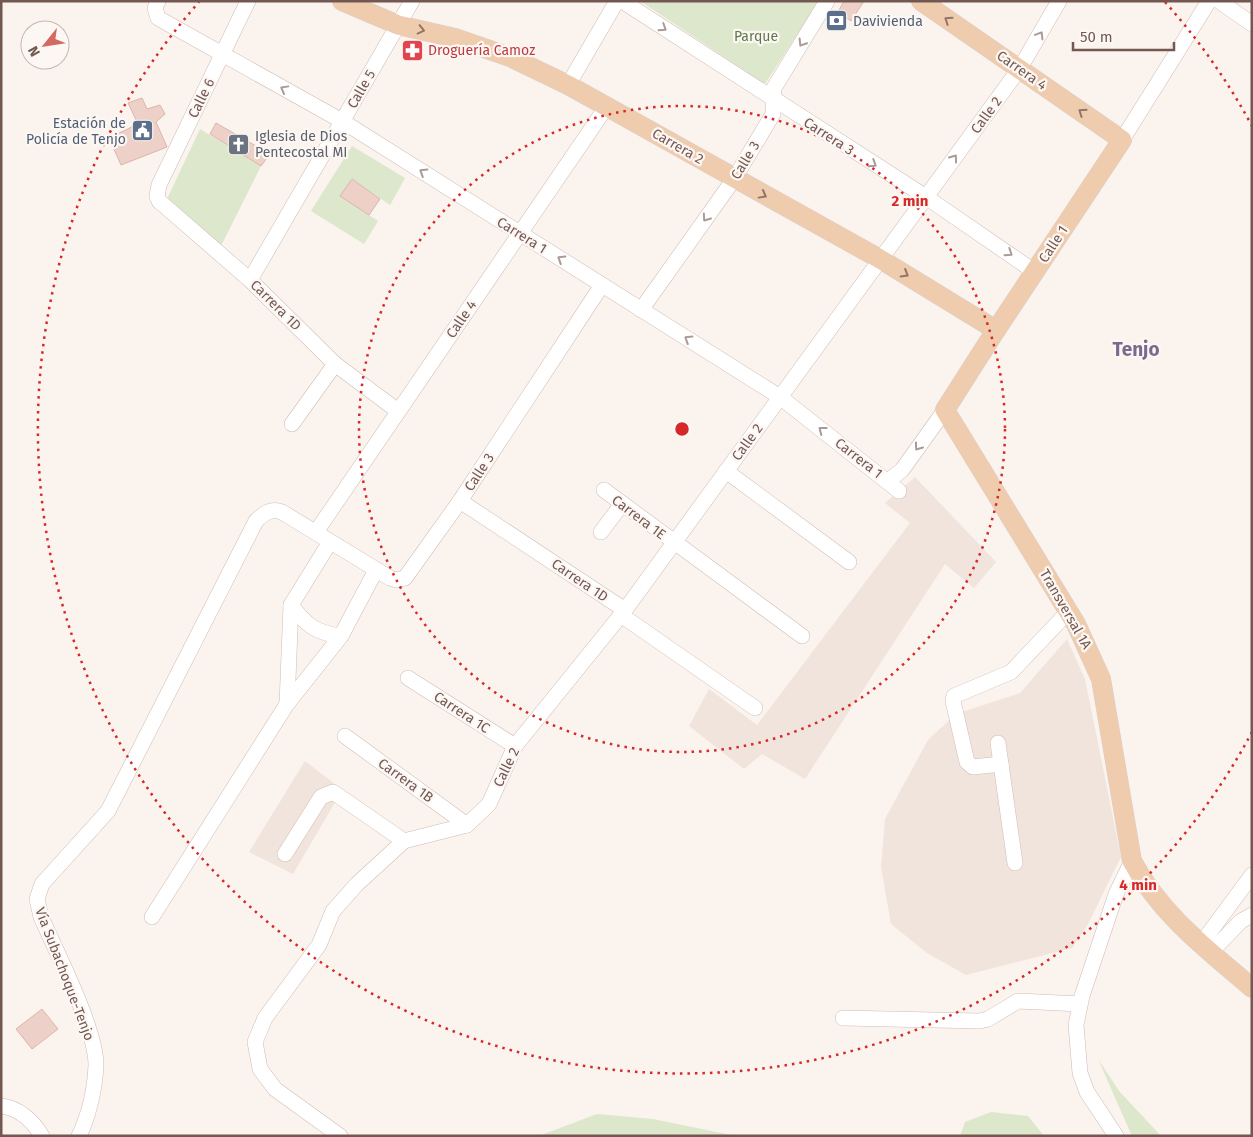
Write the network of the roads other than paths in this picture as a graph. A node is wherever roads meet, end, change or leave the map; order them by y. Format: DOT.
graph roads {
  1 [pos="158,1"];
  2 [pos="248,1"];
  3 [pos="342,1"];
  4 [pos="412,1"];
  5 [pos="828,1"];
  6 [pos="921,1"];
  7 [pos="1059,1"];
  8 [pos="1209,1"];
  9 [pos="1219,1"];
  10 [pos="626,3"];
  11 [pos="1252,24"];
  12 [pos="398,25"];
  13 [pos="222,56"];
  14 [pos="1020,68"];
  15 [pos="568,84"];
  16 [pos="774,100"];
  17 [pos="607,106"];
  18 [pos="342,122"];
  19 [pos="1122,140"];
  20 [pos="734,179"];
  21 [pos="157,196"];
  22 [pos="926,197"];
  23 [pos="520,233"];
  24 [pos="880,259"];
  25 [pos="1035,272"];
  26 [pos="250,280"];
  27 [pos="602,285"];
  28 [pos="642,310"];
  29 [pos="996,330"];
  30 [pos="335,364"];
  31 [pos="780,397"];
  32 [pos="945,410"];
  33 [pos="398,411"];
  34 [pos="292,424"];
  35 [pos="726,471"];
  36 [pos="894,486"];
  37 [pos="604,490"];
  38 [pos="460,501"];
  39 [pos="622,504"];
  40 [pos="316,532"];
  41 [pos="601,532"];
  42 [pos="330,542"];
  43 [pos="673,543"];
  44 [pos="849,562"];
  45 [pos="376,570"];
  46 [pos="291,605"];
  47 [pos="1069,611"];
  48 [pos="623,613"];
  49 [pos="341,636"];
  50 [pos="802,636"];
  51 [pos="408,678"];
  52 [pos="288,704"];
  53 [pos="755,708"];
  54 [pos="346,736"];
  55 [pos="998,743"];
  56 [pos="515,746"];
  57 [pos="1001,764"];
  58 [pos="467,825"];
  59 [pos="404,841"];
  60 [pos="285,854"];
  61 [pos="1132,861"];
  62 [pos="1015,863"];
  63 [pos="1252,875"];
  64 [pos="1252,915"];
  65 [pos="152,918"];
  66 [pos="1206,948"];
  67 [pos="1252,988"];
  68 [pos="1080,1004"];
  69 [pos="842,1018"];
  70 [pos="1,1106"];
  71 [pos="42,1136"];
  72 [pos="79,1136"];
  73 [pos="340,1136"];
  74 [pos="1116,1136"];
  1 -- 13 [label="street, Carrera 1"];
  2 -- 13 [label="street, Calle 6"];
  3 -- 12 [label="main road, Carrera 2"];
  4 -- 12 [label="street, Calle 5"];
  5 -- 16 [label="street, Calle 3, one-way"];
  14 -- 6 [label="main road, Carrera 4, one-way"];
  14 -- 7 [label="street, Calle 2, one-way"];
  8 -- 19 [label="street, Calle 1"];
  9 -- 11 [label="street"];
  10 -- 15 [label="street"];
  10 -- 16 [label="street, Carrera 3, one-way"];
  12 -- 15 [label="main road, Carrera 2, one-way"];
  12 -- 18 [label="street, Calle 5"];
  18 -- 13 [label="street, Carrera 1, one-way"];
  13 -- 21 [label="street, Calle 6"];
  19 -- 14 [label="main road, Carrera 4, one-way"];
  22 -- 14 [label="street, Calle 2, one-way"];
  15 -- 17 [label="main road, Carrera 2"];
  16 -- 20 [label="street, Calle 3"];
  16 -- 22 [label="street, Carrera 3, one-way"];
  17 -- 20 [label="main road, Carrera 2"];
  17 -- 23 [label="street, Calle 4"];
  23 -- 18 [label="street, Carrera 1, one-way"];
  18 -- 26 [label="street, Calle 5"];
  19 -- 25 [label="main road, Calle 1"];
  20 -- 24 [label="main road, Carrera 2, one-way"];
  20 -- 28 [label="street, Calle 3, one-way"];
  21 -- 26 [label="street, Carrera 1D"];
  22 -- 24 [label="street, Calle 2"];
  22 -- 25 [label="street, Carrera 3, one-way"];
  27 -- 23 [label="street, Carrera 1, one-way"];
  23 -- 33 [label="street, Calle 4"];
  24 -- 29 [label="main road, Carrera 2, one-way"];
  24 -- 31 [label="street, Calle 2"];
  25 -- 29 [label="main road, Calle 1"];
  26 -- 30 [label="street, Carrera 1D"];
  27 -- 28 [label="street, Carrera 1"];
  27 -- 38 [label="street, Calle 3"];
  31 -- 28 [label="street, Carrera 1, one-way"];
  29 -- 32 [label="main road, Calle 1"];
  30 -- 33 [label="street, Carrera 1D"];
  30 -- 34 [label="street"];
  31 -- 35 [label="street, Calle 2"];
  36 -- 31 [label="street, Carrera 1, one-way"];
  32 -- 36 [label="street, Calle 1, one-way"];
  32 -- 47 [label="main road, Transversal 1A"];
  33 -- 40 [label="street, Calle 4"];
  35 -- 43 [label="street, Calle 2"];
  35 -- 44 [label="street"];
  37 -- 39 [label="street, Carrera 1E"];
  38 -- 45 [label="street, Calle 3"];
  38 -- 48 [label="street, Carrera 1D"];
  39 -- 41 [label="street"];
  39 -- 43 [label="street, Carrera 1E"];
  40 -- 42 [label="street"];
  40 -- 72 [label="street, Vía Subachoque-Tenjo"];
  42 -- 45 [label="street"];
  42 -- 46 [label="street"];
  43 -- 48 [label="street, Calle 2"];
  43 -- 50 [label="street, Carrera 1E"];
  45 -- 49 [label="street"];
  46 -- 49 [label="street"];
  46 -- 52 [label="street"];
  47 -- 57 [label="street"];
  47 -- 61 [label="main road, Transversal 1A"];
  48 -- 53 [label="street, Carrera 1D"];
  48 -- 56 [label="street, Calle 2"];
  49 -- 52 [label="street"];
  51 -- 56 [label="street, Carrera 1C"];
  52 -- 65 [label="street"];
  54 -- 58 [label="street, Carrera 1B"];
  55 -- 57 [label="street"];
  56 -- 58 [label="street, Calle 2"];
  57 -- 62 [label="street"];
  58 -- 59 [label="street, Calle 2"];
  59 -- 60 [label="street"];
  59 -- 73 [label="street"];
  61 -- 66 [label="main road"];
  61 -- 68 [label="street"];
  63 -- 66 [label="street"];
  64 -- 66 [label="street"];
  66 -- 67 [label="main road"];
  68 -- 69 [label="street"];
  68 -- 74 [label="street"];
  70 -- 71 [label="street"];
}
